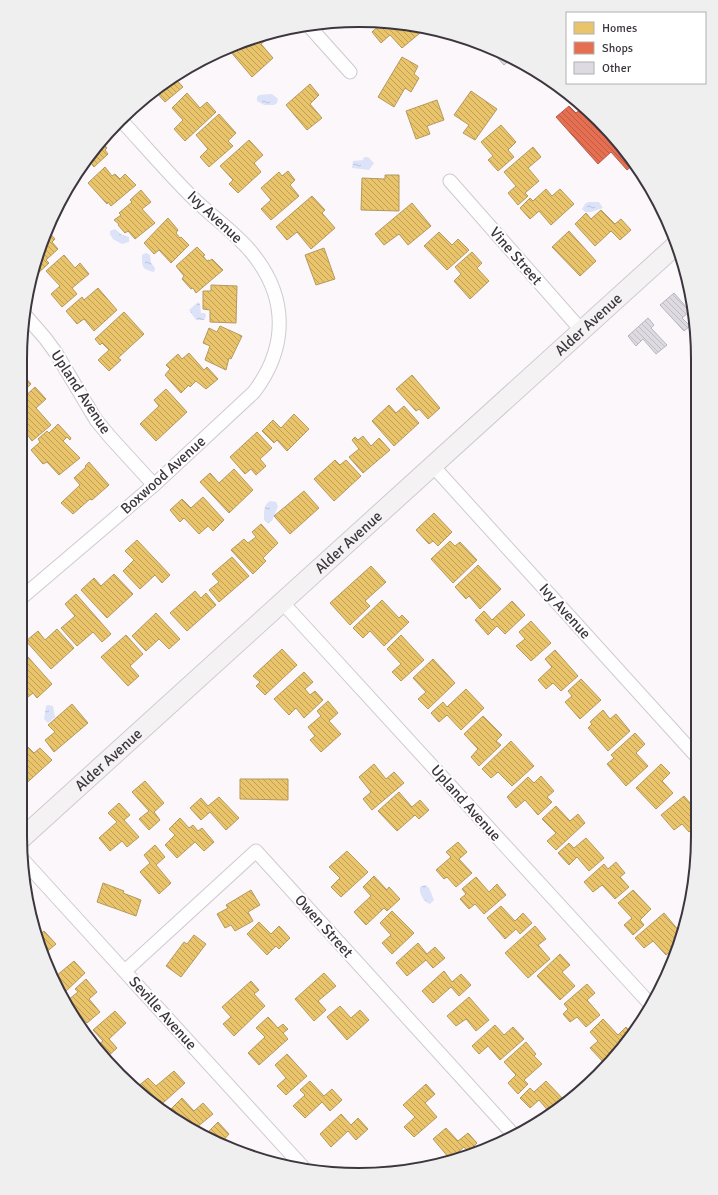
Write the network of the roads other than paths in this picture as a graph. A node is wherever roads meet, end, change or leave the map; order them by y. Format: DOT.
graph roads {
  1 [pos="313,30"];
  2 [pos="350,72"];
  3 [pos="124,124"];
  4 [pos="450,181"];
  5 [pos="672,249"];
  6 [pos="30,320"];
  7 [pos="582,331"];
  8 [pos="280,332"];
  9 [pos="433,466"];
  10 [pos="154,485"];
  11 [pos="27,591"];
  12 [pos="282,602"];
  13 [pos="691,750"];
  14 [pos="27,833"];
  15 [pos="29,866"];
  16 [pos="125,971"];
  17 [pos="647,1001"];
  18 [pos="511,1132"];
  19 [pos="299,1163"];
  1 -- 2 [label="street"];
  3 -- 8 [label="street, Ivy Avenue"];
  4 -- 7 [label="street, Vine Street"];
  5 -- 7 [label="main road, Alder Avenue"];
  6 -- 10 [label="street, Upland Avenue"];
  7 -- 9 [label="main road, Alder Avenue"];
  8 -- 10 [label="street, Boxwood Avenue"];
  9 -- 12 [label="main road, Alder Avenue"];
  9 -- 13 [label="street, Ivy Avenue"];
  10 -- 11 [label="street, Boxwood Avenue"];
  12 -- 14 [label="main road, Alder Avenue"];
  12 -- 17 [label="street, Upland Avenue"];
  15 -- 16 [label="street, Seville Avenue"];
  16 -- 18 [label="street, Owen Street"];
  16 -- 19 [label="street, Seville Avenue"];
}
